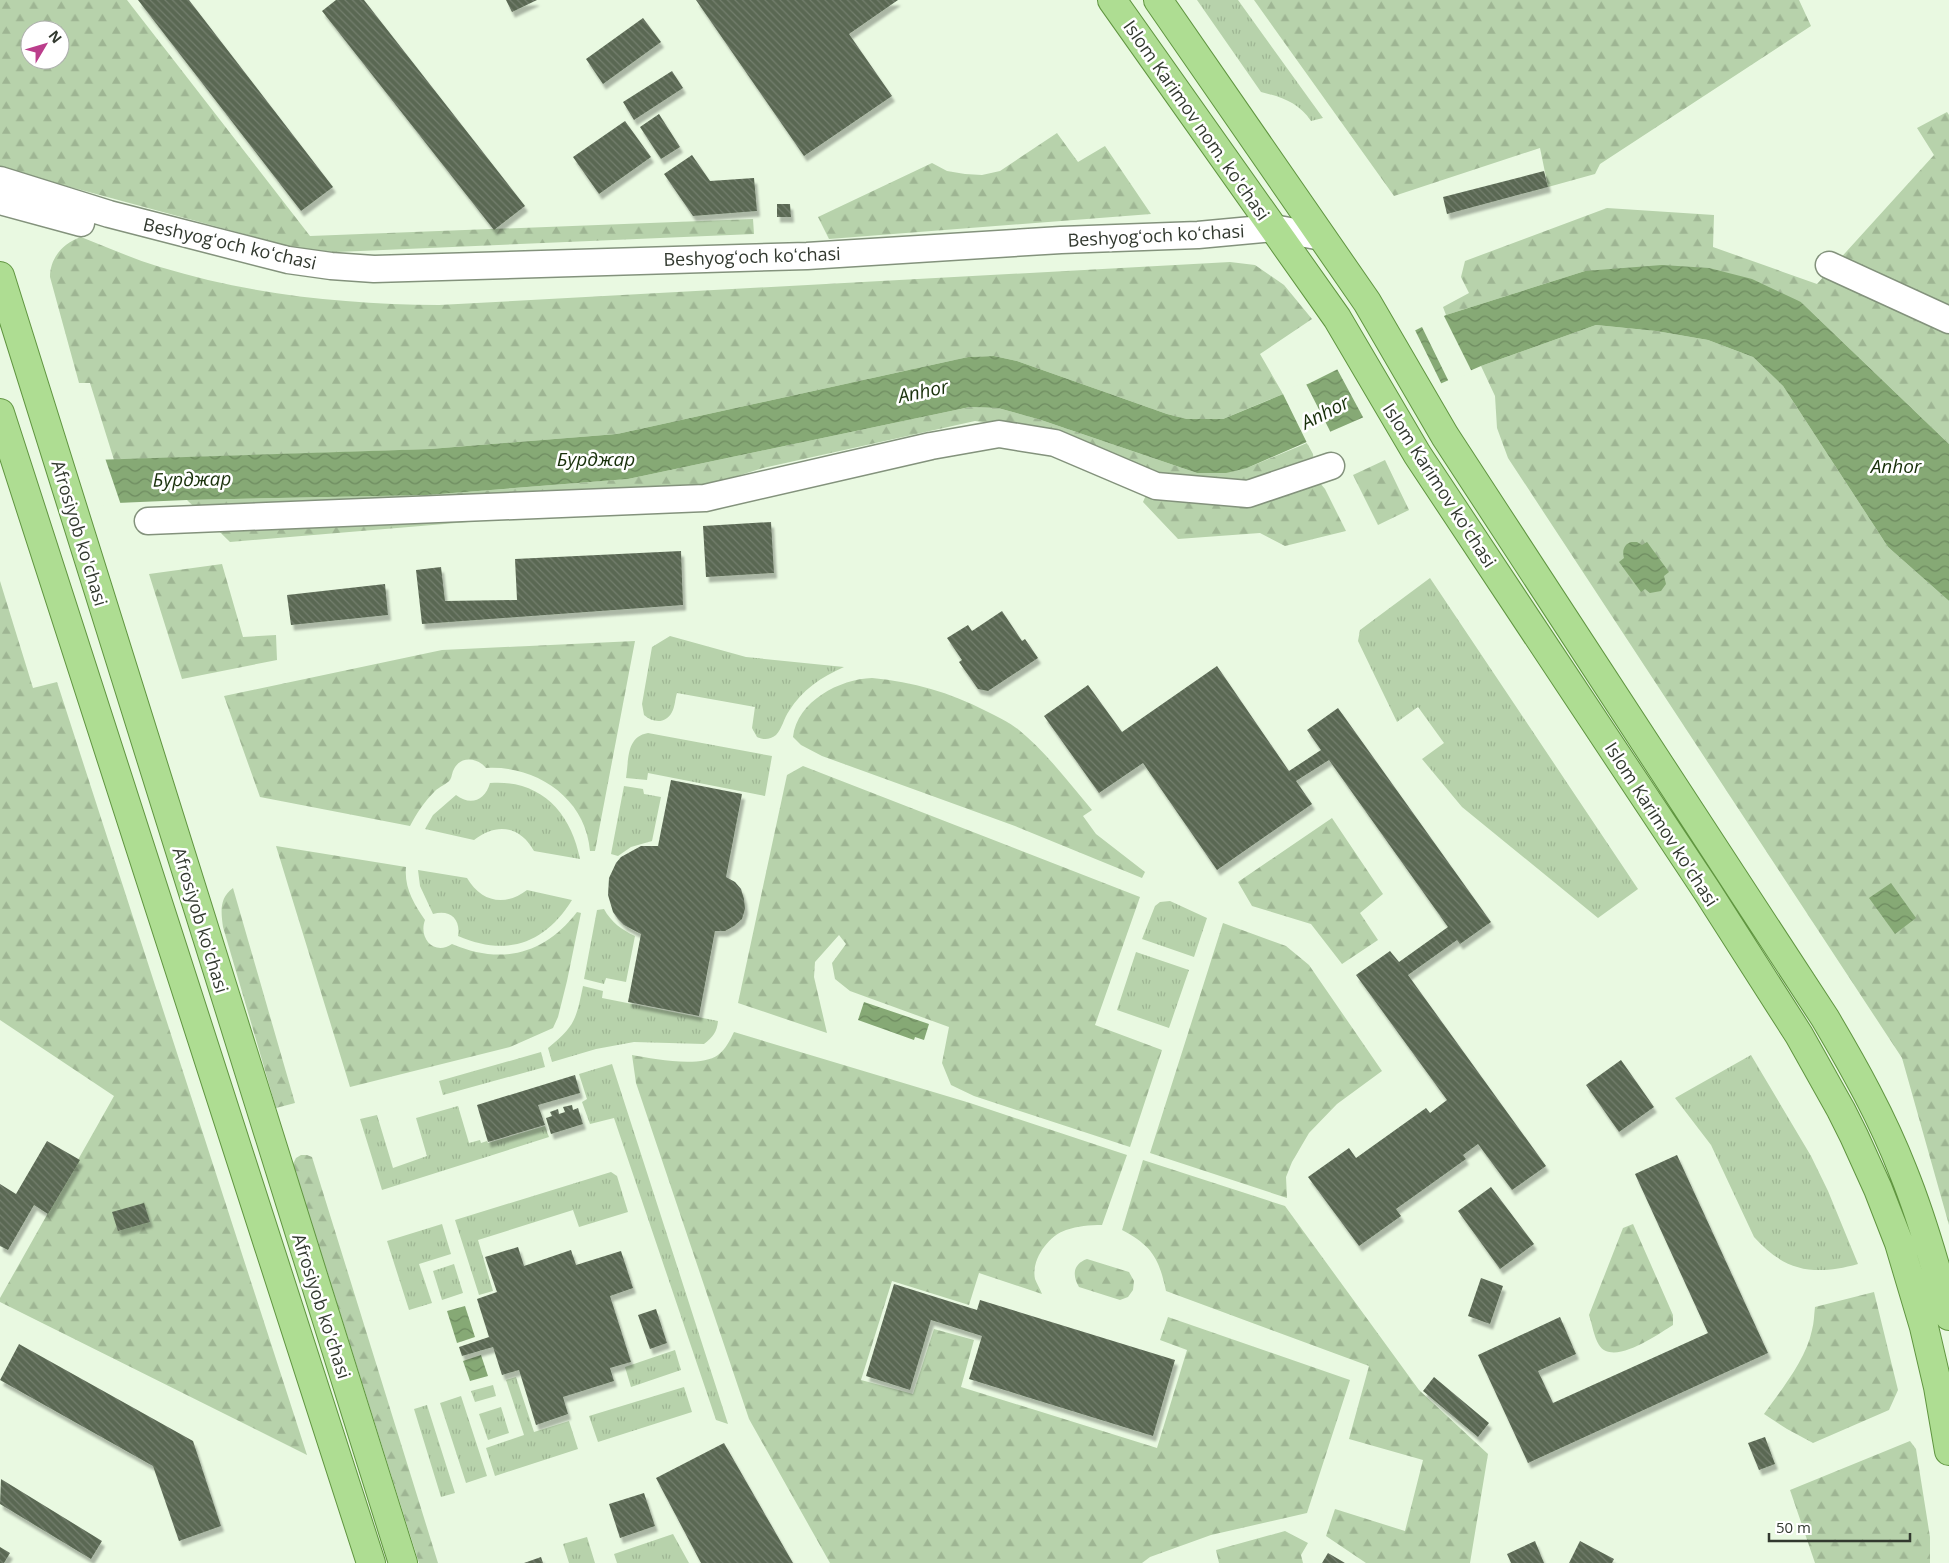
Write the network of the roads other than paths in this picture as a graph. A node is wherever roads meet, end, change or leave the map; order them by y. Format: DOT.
graph roads {
  1 [pos="1112,0"];
  2 [pos="1158,0"];
  3 [pos="0,180"];
  4 [pos="0,201"];
  5 [pos="1278,234"];
  6 [pos="1322,237"];
  7 [pos="1829,265"];
  8 [pos="0,276"];
  9 [pos="1949,320"];
  10 [pos="0,413"];
  11 [pos="1332,466"];
  12 [pos="148,521"];
  13 [pos="1940,1285"];
  14 [pos="1914,1293"];
  15 [pos="1949,1316"];
  16 [pos="1949,1450"];
  17 [pos="371,1563"];
  18 [pos="403,1563"];
  1 -- 5 [label="main road, Islom Karimov nom. ko'chasi"];
  2 -- 6 [label="main road, Islom Karimov nom. ko'chasi"];
  3 -- 5 [label="street, Beshyogʻoch koʻchasi"];
  4 -- 5 [label="street, Beshyogʻoch koʻchasi"];
  5 -- 6 [label="street, Beshyogʻoch koʻchasi"];
  5 -- 14 [label="main road, Islom Karimov ko'chasi"];
  6 -- 13 [label="main road, Islom Karimov ko'chasi"];
  7 -- 9 [label="street"];
  8 -- 18 [label="main road, Afrosiyob ko'chasi"];
  10 -- 17 [label="main road, Afrosiyob ko'chasi"];
  11 -- 12 [label="street"];
  13 -- 14 [label="main road"];
  13 -- 15 [label="main road, Islom Karimov ko'chasi"];
  14 -- 16 [label="main road, Islom Karimov ko'chasi"];
}
